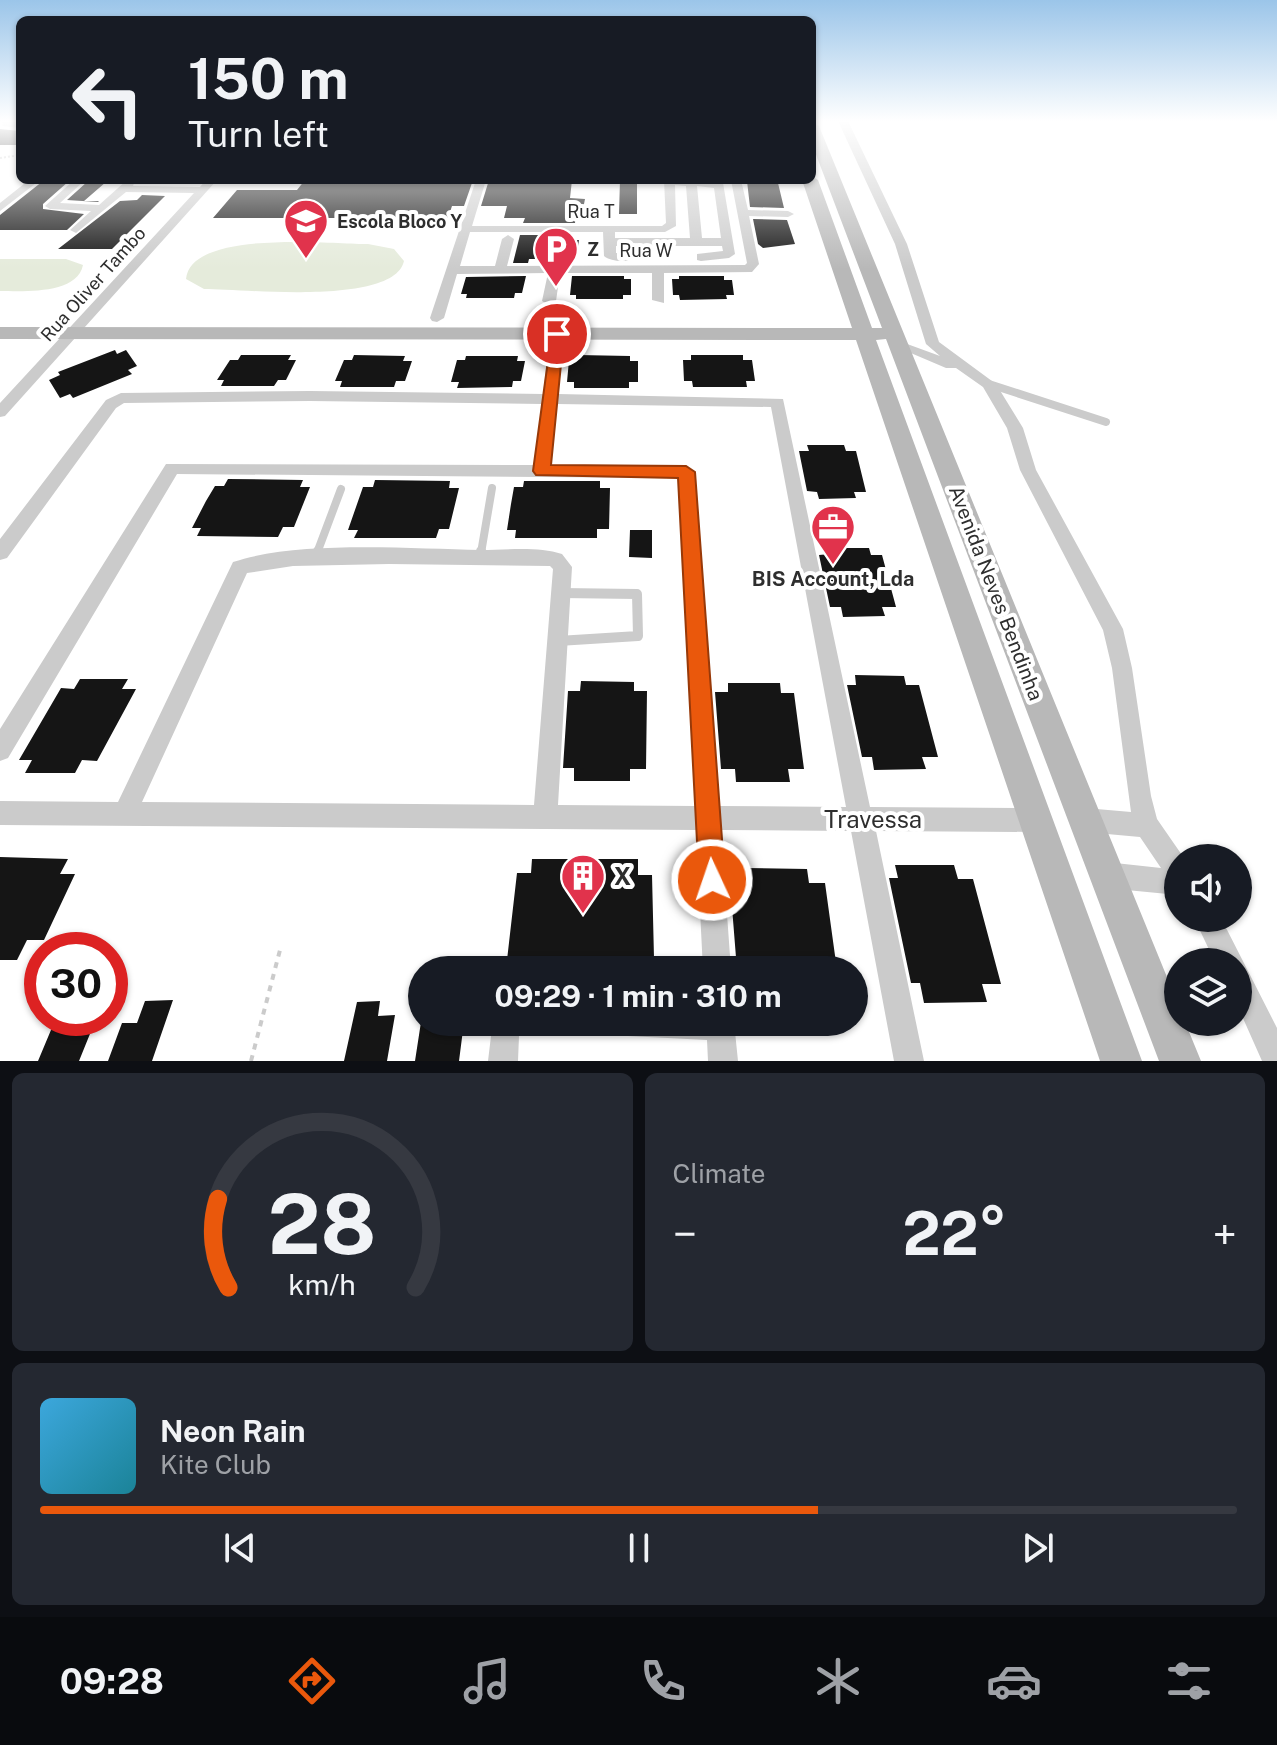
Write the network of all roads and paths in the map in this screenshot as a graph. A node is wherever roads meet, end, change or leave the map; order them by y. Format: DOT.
graph roads {
  1 [pos="828,171"];
  2 [pos="866,171"];
  3 [pos="30,184"];
  4 [pos="75,184"];
  5 [pos="130,184"];
  6 [pos="480,184"];
  7 [pos="669,184"];
  8 [pos="691,184"];
  9 [pos="710,184"];
  10 [pos="737,184"];
  11 [pos="812,184"];
  12 [pos="207,185"];
  13 [pos="124,189"];
  14 [pos="0,208"];
  15 [pos="102,208"];
  16 [pos="743,213"];
  17 [pos="788,214"];
  18 [pos="465,229"];
  19 [pos="76,230"];
  20 [pos="609,236"];
  21 [pos="508,239"];
  22 [pos="696,242"];
  23 [pos="727,242"];
  24 [pos="658,268"];
  25 [pos="500,269"];
  26 [pos="555,269"];
  27 [pos="452,270"];
  28 [pos="659,300"];
  29 [pos="549,301"];
  30 [pos="0,317"];
  31 [pos="87,317"];
  32 [pos="437,318"];
  33 [pos="819,327"];
  34 [pos="884,332"];
  35 [pos="0,333"];
  36 [pos="72,333"];
  37 [pos="557,334"];
  38 [pos="933,344"];
  39 [pos="985,380"];
  40 [pos="550,398"];
  41 [pos="0,412"];
  42 [pos="1106,422"];
  43 [pos="542,471"];
  44 [pos="492,488"];
  45 [pos="341,489"];
  46 [pos="0,553"];
  47 [pos="480,557"];
  48 [pos="315,559"];
  49 [pos="561,593"];
  50 [pos="558,641"];
  51 [pos="0,750"];
  52 [pos="0,813"];
  53 [pos="125,813"];
  54 [pos="545,816"];
  55 [pos="860,818"];
  56 [pos="708,820"];
  57 [pos="1037,820"];
  58 [pos="1085,820"];
  59 [pos="1147,825"];
  60 [pos="1164,850"];
  61 [pos="1106,875"];
  62 [pos="1164,881"];
  63 [pos="280,950"];
  64 [pos="716,956"];
  65 [pos="1252,1006"];
  66 [pos="505,1036"];
  67 [pos="722,1036"];
  68 [pos="1277,1060"];
  69 [pos="251,1061"];
  70 [pos="503,1061"];
  71 [pos="723,1061"];
  72 [pos="909,1061"];
  73 [pos="1121,1061"];
  74 [pos="1180,1061"];
  1 -- 34 [label="street, Avenida Neves Bendinha"];
  2 -- 38 [label="street"];
  3 -- 14 [label="street"];
  4 -- 15 [label="street"];
  5 -- 13 [label="street"];
  6 -- 18 [label="street"];
  7 -- 20 [label="street, Rua T"];
  8 -- 22 [label="street"];
  9 -- 23 [label="street"];
  10 -- 16 [label="street, Rua W"];
  11 -- 34 [label="street"];
  12 -- 13 [label="street"];
  12 -- 31 [label="street, Rua Oliver Tambo"];
  13 -- 15 [label="street"];
  15 -- 19 [label="street"];
  16 -- 17 [label="street"];
  16 -- 24 [label="street, Rua W"];
  18 -- 20 [label="street, Rua T"];
  18 -- 27 [label="street"];
  20 -- 22 [label="street"];
  20 -- 23 [label="street"];
  21 -- 25 [label="street"];
  22 -- 23 [label="street"];
  24 -- 26 [label="street, Rua W"];
  24 -- 28 [label="street"];
  25 -- 26 [label="street, Rua W"];
  25 -- 27 [label="street, Rua W"];
  26 -- 29 [label="street"];
  27 -- 32 [label="street"];
  30 -- 31 [label="street"];
  31 -- 32 [label="street"];
  31 -- 36 [label="street, Rua Oliver Tambo"];
  32 -- 33 [label="street"];
  33 -- 34 [label="street"];
  33 -- 37 [label="street"];
  34 -- 38 [label="street"];
  34 -- 39 [label="street"];
  34 -- 57 [label="street, Avenida Neves Bendinha"];
  34 -- 58 [label="street, Avenida Neves Bendinha"];
  35 -- 36 [label="street"];
  36 -- 37 [label="street"];
  36 -- 41 [label="street, Rua Oliver Tambo"];
  37 -- 40 [label="street"];
  38 -- 39 [label="street"];
  39 -- 42 [label="lane"];
  39 -- 59 [label="street"];
  40 -- 43 [label="street"];
  40 -- 46 [label="street"];
  40 -- 55 [label="street"];
  43 -- 51 [label="street"];
  43 -- 56 [label="street"];
  44 -- 47 [label="lane"];
  45 -- 48 [label="lane"];
  47 -- 48 [label="street"];
  47 -- 49 [label="street"];
  48 -- 53 [label="street"];
  49 -- 50 [label="street"];
  49 -- 50 [label="lane"];
  50 -- 54 [label="street"];
  52 -- 53 [label="street, Travessa"];
  53 -- 54 [label="street, Travessa"];
  54 -- 56 [label="street, Travessa"];
  55 -- 56 [label="street, Travessa"];
  55 -- 57 [label="street, Travessa"];
  55 -- 72 [label="street"];
  56 -- 64 [label="street"];
  57 -- 73 [label="street, Avenida Neves Bendinha"];
  58 -- 59 [label="street"];
  58 -- 61 [label="street, Avenida Neves Bendinha"];
  59 -- 60 [label="street"];
  61 -- 62 [label="street"];
  61 -- 74 [label="street, Avenida Neves Bendinha"];
  63 -- 69 [label="path"];
  65 -- 68 [label="street"];
  66 -- 70 [label="street"];
  67 -- 71 [label="street"];
}
